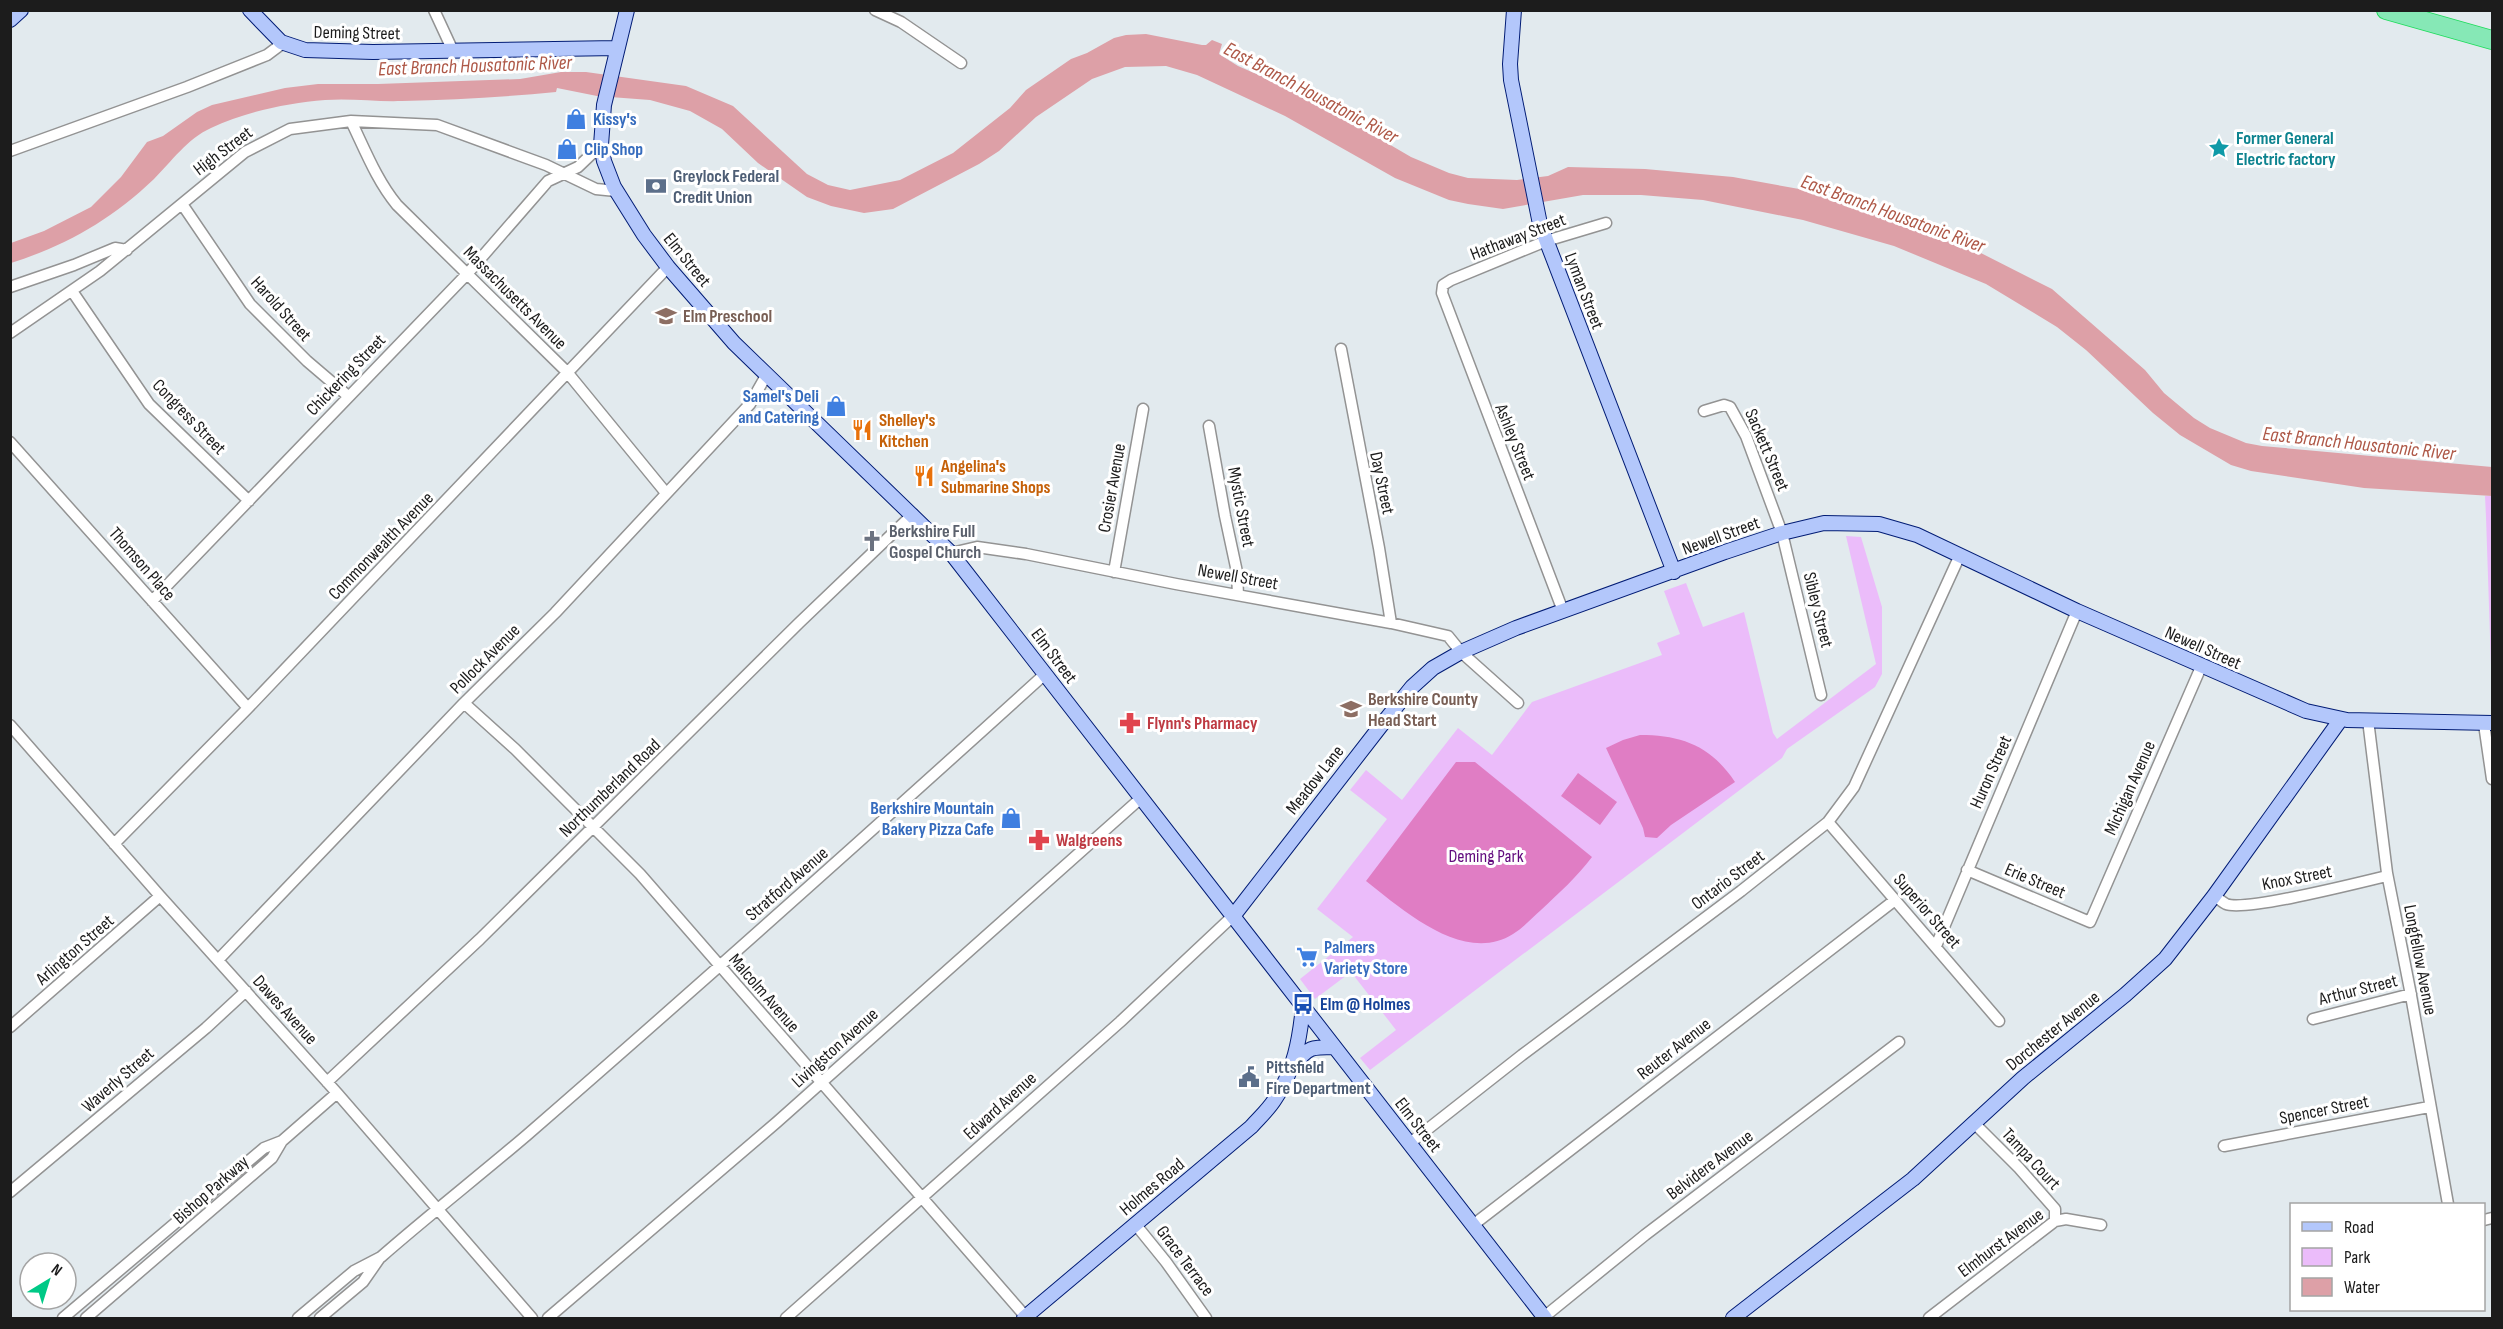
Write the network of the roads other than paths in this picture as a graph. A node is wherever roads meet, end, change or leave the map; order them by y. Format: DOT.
graph roads {
  1 [pos="21,10"];
  2 [pos="250,10"];
  3 [pos="434,10"];
  4 [pos="627,10"];
  5 [pos="875,10"];
  6 [pos="1514,10"];
  7 [pos="2386,10"];
  8 [pos="10,20"];
  9 [pos="2493,40"];
  10 [pos="283,44"];
  11 [pos="618,48"];
  12 [pos="453,51"];
  13 [pos="961,63"];
  14 [pos="351,121"];
  15 [pos="601,145"];
  16 [pos="10,151"];
  17 [pos="564,173"];
  18 [pos="616,191"];
  19 [pos="182,204"];
  20 [pos="1606,223"];
  21 [pos="1546,242"];
  22 [pos="127,250"];
  23 [pos="668,267"];
  24 [pos="468,273"];
  25 [pos="1444,284"];
  26 [pos="10,287"];
  27 [pos="72,291"];
  28 [pos="10,333"];
  29 [pos="1341,349"];
  30 [pos="567,372"];
  31 [pos="767,374"];
  32 [pos="348,396"];
  33 [pos="1143,409"];
  34 [pos="1704,411"];
  35 [pos="1209,426"];
  36 [pos="10,442"];
  37 [pos="666,493"];
  38 [pos="249,501"];
  39 [pos="914,514"];
  40 [pos="1782,533"];
  41 [pos="951,553"];
  42 [pos="1960,555"];
  43 [pos="1114,572"];
  44 [pos="1674,572"];
  45 [pos="1238,595"];
  46 [pos="152,601"];
  47 [pos="1563,611"];
  48 [pos="2077,611"];
  49 [pos="1391,623"];
  50 [pos="1461,652"];
  51 [pos="2201,667"];
  52 [pos="1045,674"];
  53 [pos="1821,695"];
  54 [pos="1518,703"];
  55 [pos="464,704"];
  56 [pos="248,708"];
  57 [pos="2341,719"];
  58 [pos="2368,720"];
  59 [pos="2488,724"];
  60 [pos="10,725"];
  61 [pos="2493,778"];
  62 [pos="1141,798"];
  63 [pos="1828,822"];
  64 [pos="593,827"];
  65 [pos="114,844"];
  66 [pos="1967,870"];
  67 [pos="2387,876"];
  68 [pos="160,896"];
  69 [pos="2214,896"];
  70 [pos="1895,900"];
  71 [pos="1234,915"];
  72 [pos="2090,922"];
  73 [pos="1936,946"];
  74 [pos="218,960"];
  75 [pos="718,965"];
  76 [pos="246,991"];
  77 [pos="2411,994"];
  78 [pos="1303,1006"];
  79 [pos="2313,1019"];
  80 [pos="1999,1021"];
  81 [pos="10,1027"];
  82 [pos="1899,1042"];
  83 [pos="1333,1047"];
  84 [pos="1290,1070"];
  85 [pos="327,1082"];
  86 [pos="821,1082"];
  87 [pos="337,1093"];
  88 [pos="2429,1107"];
  89 [pos="1973,1122"];
  90 [pos="282,1141"];
  91 [pos="1410,1143"];
  92 [pos="2224,1146"];
  93 [pos="10,1192"];
  94 [pos="923,1197"];
  95 [pos="2448,1203"];
  96 [pos="437,1209"];
  97 [pos="2055,1221"];
  98 [pos="1136,1225"];
  99 [pos="1473,1225"];
  100 [pos="2101,1225"];
  101 [pos="146,1248"];
  102 [pos="381,1257"];
  103 [pos="156,1259"];
  104 [pos="63,1318"];
  105 [pos="86,1318"];
  106 [pos="298,1318"];
  107 [pos="320,1318"];
  108 [pos="532,1318"];
  109 [pos="548,1318"];
  110 [pos="786,1318"];
  111 [pos="1025,1318"];
  112 [pos="1206,1318"];
  113 [pos="1544,1318"];
  114 [pos="1733,1318"];
  115 [pos="1929,1318"];
  1 -- 8 [label="street"];
  2 -- 10 [label="street"];
  3 -- 12 [label="street"];
  4 -- 11 [label="street, Elm Street"];
  5 -- 13 [label="street"];
  6 -- 21 [label="street, Lyman Street"];
  7 -- 9 [label="highway"];
  10 -- 12 [label="street, Deming Street"];
  10 -- 16 [label="street"];
  11 -- 12 [label="street, Deming Street"];
  11 -- 15 [label="street, Elm Street"];
  14 -- 17 [label="street, High Street"];
  14 -- 19 [label="street, High Street"];
  14 -- 24 [label="street, Massachusetts Avenue"];
  15 -- 17 [label="street"];
  15 -- 18 [label="street, Elm Street"];
  17 -- 18 [label="street, High Street"];
  17 -- 24 [label="street, Chickering Street"];
  18 -- 23 [label="street, Elm Street"];
  19 -- 22 [label="street, High Street"];
  19 -- 32 [label="street, Harold Street"];
  20 -- 21 [label="street, Hathaway Street"];
  21 -- 25 [label="street, Hathaway Street"];
  21 -- 44 [label="street, Lyman Street"];
  22 -- 26 [label="street"];
  22 -- 27 [label="street, High Street"];
  23 -- 30 [label="street, Commonwealth Avenue"];
  23 -- 31 [label="street, Elm Street"];
  24 -- 30 [label="street, Massachusetts Avenue"];
  24 -- 32 [label="street, Chickering Street"];
  25 -- 47 [label="street, Ashley Street"];
  27 -- 28 [label="street, High Street"];
  27 -- 38 [label="street, Congress Street"];
  29 -- 49 [label="street, Day Street"];
  30 -- 37 [label="street, Massachusetts Avenue"];
  30 -- 56 [label="street, Commonwealth Avenue"];
  31 -- 37 [label="street, Pollock Avenue"];
  31 -- 39 [label="street, Elm Street"];
  32 -- 38 [label="street, Chickering Street"];
  33 -- 43 [label="street, Crosier Avenue"];
  34 -- 40 [label="street, Sackett Street"];
  35 -- 45 [label="street, Mystic Street"];
  36 -- 46 [label="street, Thomson Place"];
  37 -- 55 [label="street, Pollock Avenue"];
  38 -- 46 [label="street, Chickering Street"];
  39 -- 41 [label="street, Elm Street"];
  39 -- 64 [label="street, Northumberland Road"];
  40 -- 42 [label="street, Newell Street"];
  40 -- 44 [label="street, Newell Street"];
  40 -- 53 [label="street, Sibley Street"];
  41 -- 43 [label="street, Newell Street"];
  41 -- 52 [label="street, Elm Street"];
  42 -- 48 [label="street, Newell Street"];
  42 -- 63 [label="street, Ontario Street"];
  43 -- 45 [label="street, Newell Street"];
  44 -- 47 [label="street, Newell Street"];
  45 -- 49 [label="street, Newell Street"];
  46 -- 56 [label="street, Thomson Place"];
  47 -- 50 [label="street, Newell Street"];
  48 -- 51 [label="street, Newell Street"];
  48 -- 66 [label="street, Huron Street"];
  49 -- 50 [label="street, Newell Street"];
  50 -- 54 [label="street"];
  50 -- 71 [label="street, Meadow Lane"];
  51 -- 57 [label="street, Newell Street"];
  51 -- 72 [label="street, Michigan Avenue"];
  52 -- 62 [label="street, Elm Street"];
  52 -- 75 [label="street, Stratford Avenue"];
  55 -- 64 [label="street, Malcolm Avenue"];
  55 -- 74 [label="street, Pollock Avenue"];
  56 -- 65 [label="street, Commonwealth Avenue"];
  57 -- 58 [label="street, Newell Street"];
  57 -- 69 [label="street, Dorchester Avenue"];
  58 -- 59 [label="street, Newell Street"];
  58 -- 67 [label="street, Longfellow Avenue"];
  59 -- 61 [label="street"];
  60 -- 65 [label="street, Dawes Avenue"];
  62 -- 71 [label="street, Elm Street"];
  62 -- 86 [label="street, Livingston Avenue"];
  63 -- 70 [label="street, Superior Street"];
  63 -- 91 [label="street, Ontario Street"];
  64 -- 75 [label="street, Malcolm Avenue"];
  64 -- 85 [label="street, Northumberland Road"];
  65 -- 68 [label="street, Dawes Avenue"];
  66 -- 72 [label="street, Erie Street"];
  66 -- 73 [label="street, Huron Street"];
  67 -- 69 [label="street, Knox Street"];
  67 -- 77 [label="street, Longfellow Avenue"];
  68 -- 74 [label="street, Dawes Avenue"];
  68 -- 81 [label="street, Arlington Street"];
  69 -- 89 [label="street, Dorchester Avenue"];
  70 -- 73 [label="street, Superior Street"];
  70 -- 99 [label="street, Reuter Avenue"];
  71 -- 78 [label="street, Elm Street"];
  71 -- 94 [label="street, Edward Avenue"];
  73 -- 80 [label="street, Superior Street"];
  74 -- 76 [label="street, Dawes Avenue"];
  75 -- 86 [label="street, Malcolm Avenue"];
  75 -- 96 [label="street, Stratford Avenue"];
  76 -- 85 [label="street, Dawes Avenue"];
  76 -- 93 [label="street, Waverly Street"];
  77 -- 79 [label="street, Arthur Street"];
  77 -- 88 [label="street, Longfellow Avenue"];
  78 -- 83 [label="street, Elm Street"];
  78 -- 84 [label="street, Holmes Road"];
  82 -- 113 [label="street, Belvidere Avenue"];
  83 -- 84 [label="street, Holmes Road"];
  83 -- 91 [label="street, Elm Street"];
  84 -- 98 [label="street, Holmes Road"];
  85 -- 87 [label="street, Dawes Avenue"];
  86 -- 94 [label="street, Malcolm Avenue"];
  86 -- 109 [label="street, Livingston Avenue"];
  87 -- 90 [label="street, Bishop Parkway"];
  87 -- 96 [label="street, Dawes Avenue"];
  88 -- 92 [label="street, Spencer Street"];
  88 -- 95 [label="street, Longfellow Avenue"];
  89 -- 97 [label="street, Tampa Court"];
  89 -- 114 [label="street, Dorchester Avenue"];
  90 -- 101 [label="street, Bishop Parkway"];
  90 -- 103 [label="street, Bishop Parkway"];
  91 -- 99 [label="street, Elm Street"];
  94 -- 110 [label="street, Edward Avenue"];
  94 -- 111 [label="street, Malcolm Avenue"];
  96 -- 102 [label="street, Stratford Avenue"];
  96 -- 108 [label="street, Dawes Avenue"];
  97 -- 100 [label="street, Elmhurst Avenue"];
  97 -- 115 [label="street, Elmhurst Avenue"];
  98 -- 111 [label="street, Holmes Road"];
  98 -- 112 [label="street, Grace Terrace"];
  99 -- 113 [label="street, Elm Street"];
  101 -- 103 [label="street"];
  101 -- 104 [label="street, Bishop Parkway"];
  102 -- 106 [label="street"];
  102 -- 107 [label="street"];
  103 -- 105 [label="street, Bishop Parkway"];
}
